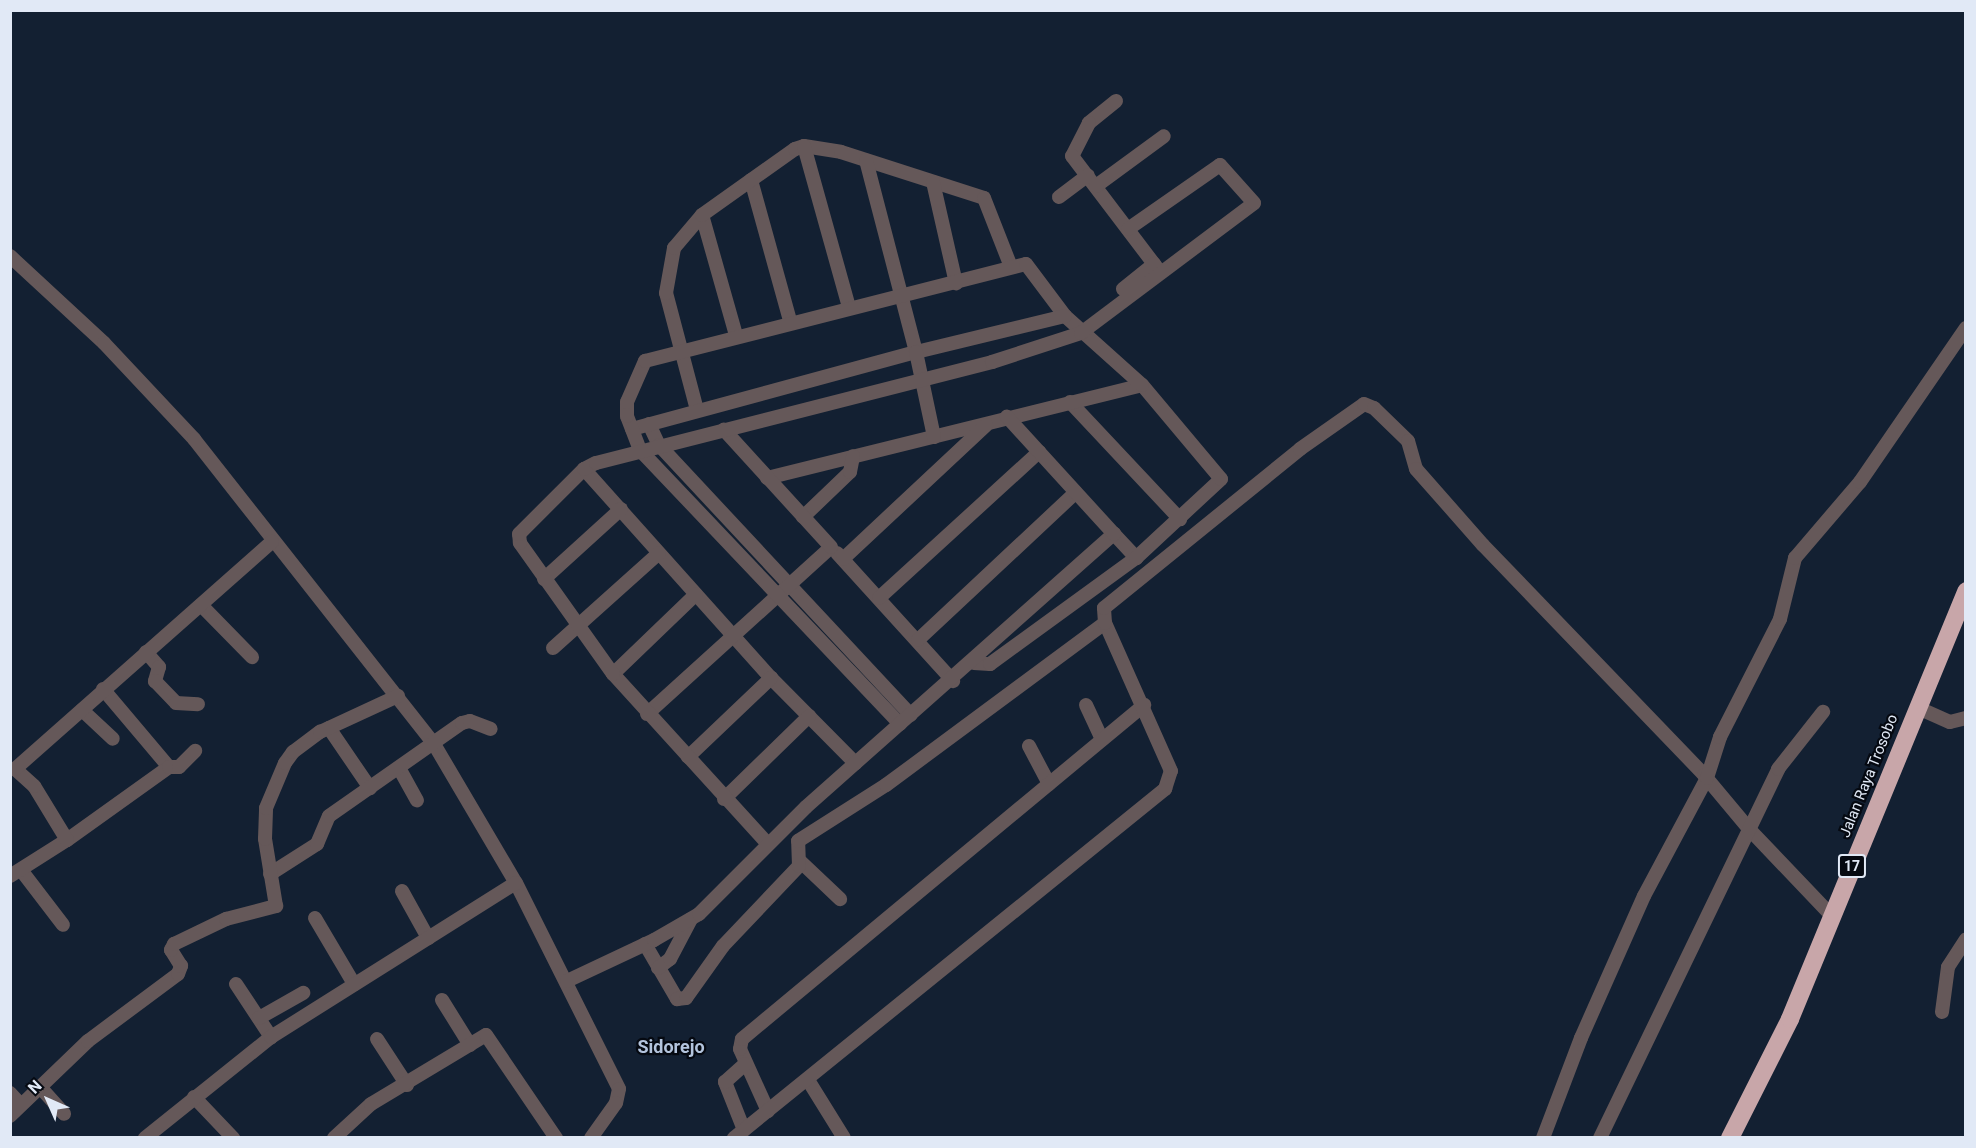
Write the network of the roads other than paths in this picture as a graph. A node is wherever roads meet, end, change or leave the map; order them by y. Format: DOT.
graph roads {
  1 [pos="1116,101"];
  2 [pos="1164,136"];
  3 [pos="804,146"];
  4 [pos="866,160"];
  5 [pos="751,180"];
  6 [pos="1092,181"];
  7 [pos="933,183"];
  8 [pos="1059,197"];
  9 [pos="702,215"];
  10 [pos="1128,229"];
  11 [pos="10,256"];
  12 [pos="1011,267"];
  13 [pos="1157,268"];
  14 [pos="956,283"];
  15 [pos="902,296"];
  16 [pos="849,307"];
  17 [pos="790,321"];
  18 [pos="1073,325"];
  19 [pos="1965,328"];
  20 [pos="736,335"];
  21 [pos="684,351"];
  22 [pos="916,352"];
  23 [pos="923,377"];
  24 [pos="1142,385"];
  25 [pos="1070,402"];
  26 [pos="697,410"];
  27 [pos="1007,417"];
  28 [pos="987,423"];
  29 [pos="649,424"];
  30 [pos="632,429"];
  31 [pos="724,430"];
  32 [pos="934,437"];
  33 [pos="659,445"];
  34 [pos="640,450"];
  35 [pos="1039,452"];
  36 [pos="854,456"];
  37 [pos="584,469"];
  38 [pos="767,478"];
  39 [pos="1076,492"];
  40 [pos="621,509"];
  41 [pos="803,517"];
  42 [pos="1180,519"];
  43 [pos="1114,534"];
  44 [pos="272,542"];
  45 [pos="831,547"];
  46 [pos="659,553"];
  47 [pos="1136,558"];
  48 [pos="843,559"];
  49 [pos="544,579"];
  50 [pos="785,591"];
  51 [pos="1965,591"];
  52 [pos="696,594"];
  53 [pos="879,598"];
  54 [pos="201,605"];
  55 [pos="1965,618"];
  56 [pos="1105,623"];
  57 [pos="578,626"];
  58 [pos="734,636"];
  59 [pos="918,640"];
  60 [pos="553,648"];
  61 [pos="146,652"];
  62 [pos="252,657"];
  63 [pos="974,663"];
  64 [pos="614,674"];
  65 [pos="771,678"];
  66 [pos="953,681"];
  67 [pos="104,690"];
  68 [pos="395,693"];
  69 [pos="198,704"];
  70 [pos="1086,705"];
  71 [pos="1144,705"];
  72 [pos="82,710"];
  73 [pos="1822,712"];
  74 [pos="647,714"];
  75 [pos="1933,715"];
  76 [pos="808,716"];
  77 [pos="1965,718"];
  78 [pos="905,719"];
  79 [pos="329,728"];
  80 [pos="491,729"];
  81 [pos="113,739"];
  82 [pos="1102,739"];
  83 [pos="434,744"];
  84 [pos="1029,747"];
  85 [pos="195,751"];
  86 [pos="687,757"];
  87 [pos="855,763"];
  88 [pos="169,767"];
  89 [pos="399,768"];
  90 [pos="13,772"];
  91 [pos="1703,774"];
  92 [pos="1049,784"];
  93 [pos="370,788"];
  94 [pos="724,799"];
  95 [pos="417,801"];
  96 [pos="788,824"];
  97 [pos="1750,830"];
  98 [pos="64,841"];
  99 [pos="798,841"];
  100 [pos="767,843"];
  101 [pos="801,862"];
  102 [pos="16,873"];
  103 [pos="270,874"];
  104 [pos="516,883"];
  105 [pos="402,891"];
  106 [pos="840,900"];
  107 [pos="315,918"];
  108 [pos="691,919"];
  109 [pos="1832,924"];
  110 [pos="63,925"];
  111 [pos="428,938"];
  112 [pos="1965,939"];
  113 [pos="645,944"];
  114 [pos="658,968"];
  115 [pos="567,981"];
  116 [pos="236,984"];
  117 [pos="354,984"];
  118 [pos="303,993"];
  119 [pos="442,1000"];
  120 [pos="1942,1012"];
  121 [pos="259,1018"];
  122 [pos="271,1037"];
  123 [pos="377,1039"];
  124 [pos="470,1045"];
  125 [pos="745,1064"];
  126 [pos="808,1080"];
  127 [pos="407,1085"];
  128 [pos="40,1087"];
  129 [pos="10,1094"];
  130 [pos="194,1097"];
  131 [pos="21,1106"];
  132 [pos="768,1111"];
  133 [pos="64,1114"];
  134 [pos="10,1116"];
  135 [pos="739,1134"];
  136 [pos="145,1137"];
  137 [pos="232,1137"];
  138 [pos="334,1137"];
  139 [pos="556,1137"];
  140 [pos="591,1137"];
  141 [pos="844,1137"];
  142 [pos="1543,1137"];
  143 [pos="1600,1137"];
  144 [pos="1730,1137"];
  145 [pos="1743,1137"];
  1 -- 6 [label="street"];
  2 -- 6 [label="street"];
  3 -- 4 [label="street"];
  3 -- 5 [label="street"];
  3 -- 16 [label="street"];
  4 -- 7 [label="street"];
  4 -- 15 [label="street"];
  5 -- 9 [label="street"];
  5 -- 17 [label="street"];
  6 -- 8 [label="street"];
  6 -- 10 [label="street"];
  7 -- 12 [label="street"];
  7 -- 14 [label="street"];
  9 -- 20 [label="street"];
  9 -- 21 [label="street"];
  10 -- 13 [label="street"];
  10 -- 13 [label="street"];
  11 -- 44 [label="street"];
  12 -- 14 [label="street"];
  12 -- 18 [label="street"];
  13 -- 18 [label="street"];
  14 -- 15 [label="street"];
  15 -- 16 [label="street"];
  15 -- 22 [label="street"];
  16 -- 17 [label="street"];
  17 -- 20 [label="street"];
  18 -- 22 [label="street"];
  18 -- 23 [label="street"];
  18 -- 24 [label="street"];
  19 -- 91 [label="street"];
  20 -- 21 [label="street"];
  21 -- 26 [label="street"];
  21 -- 30 [label="street"];
  22 -- 23 [label="street"];
  22 -- 26 [label="street"];
  23 -- 31 [label="street"];
  23 -- 32 [label="street"];
  24 -- 25 [label="street"];
  24 -- 42 [label="street"];
  25 -- 27 [label="street"];
  25 -- 42 [label="street"];
  26 -- 29 [label="street"];
  27 -- 28 [label="street"];
  27 -- 35 [label="street"];
  28 -- 32 [label="street"];
  28 -- 48 [label="street"];
  29 -- 30 [label="street"];
  29 -- 33 [label="street"];
  30 -- 34 [label="street"];
  31 -- 33 [label="street"];
  31 -- 38 [label="street"];
  32 -- 36 [label="street"];
  33 -- 34 [label="street"];
  33 -- 50 [label="street"];
  34 -- 37 [label="street"];
  34 -- 50 [label="street"];
  35 -- 39 [label="street"];
  35 -- 53 [label="street"];
  36 -- 38 [label="street"];
  36 -- 41 [label="street"];
  37 -- 40 [label="street"];
  37 -- 49 [label="street"];
  38 -- 41 [label="street"];
  39 -- 43 [label="street"];
  39 -- 59 [label="street"];
  40 -- 46 [label="street"];
  40 -- 49 [label="street"];
  41 -- 45 [label="street"];
  42 -- 47 [label="street"];
  43 -- 47 [label="street"];
  43 -- 63 [label="street"];
  44 -- 54 [label="street"];
  44 -- 68 [label="street"];
  45 -- 48 [label="street"];
  45 -- 50 [label="street"];
  46 -- 52 [label="street"];
  46 -- 57 [label="street"];
  47 -- 63 [label="street"];
  48 -- 53 [label="street"];
  49 -- 57 [label="street"];
  50 -- 58 [label="street"];
  50 -- 78 [label="street"];
  51 -- 109 [label="highway, Jalan Raya Trosobo / 17"];
  52 -- 58 [label="street"];
  52 -- 64 [label="street"];
  53 -- 59 [label="street"];
  54 -- 61 [label="street"];
  54 -- 62 [label="street"];
  55 -- 75 [label="highway, Jalan Raya Trosobo / 17"];
  56 -- 71 [label="street"];
  56 -- 91 [label="street"];
  56 -- 99 [label="street"];
  57 -- 60 [label="street"];
  57 -- 64 [label="street"];
  58 -- 65 [label="street"];
  58 -- 74 [label="street"];
  59 -- 66 [label="street"];
  61 -- 67 [label="street"];
  61 -- 69 [label="street"];
  63 -- 66 [label="street"];
  64 -- 74 [label="street"];
  65 -- 76 [label="street"];
  65 -- 86 [label="street"];
  66 -- 78 [label="street"];
  67 -- 72 [label="street"];
  67 -- 88 [label="street"];
  68 -- 79 [label="street"];
  68 -- 83 [label="street"];
  70 -- 82 [label="street"];
  71 -- 82 [label="street"];
  71 -- 126 [label="street"];
  72 -- 81 [label="street"];
  72 -- 90 [label="street"];
  73 -- 97 [label="street"];
  74 -- 86 [label="street"];
  75 -- 77 [label="street"];
  75 -- 109 [label="highway, Jalan Raya Trosobo / 17"];
  76 -- 87 [label="street"];
  76 -- 94 [label="street"];
  78 -- 87 [label="street"];
  79 -- 93 [label="street"];
  79 -- 103 [label="street"];
  80 -- 83 [label="street"];
  82 -- 92 [label="street"];
  83 -- 89 [label="street"];
  83 -- 104 [label="street"];
  84 -- 92 [label="street"];
  85 -- 88 [label="street"];
  86 -- 94 [label="street"];
  87 -- 96 [label="street"];
  88 -- 98 [label="street"];
  89 -- 93 [label="street"];
  89 -- 95 [label="street"];
  90 -- 98 [label="street"];
  91 -- 97 [label="street"];
  91 -- 142 [label="street"];
  92 -- 125 [label="street"];
  93 -- 103 [label="street"];
  94 -- 100 [label="street"];
  96 -- 99 [label="street"];
  96 -- 100 [label="street"];
  97 -- 109 [label="street"];
  97 -- 143 [label="street"];
  98 -- 102 [label="street"];
  99 -- 101 [label="street"];
  100 -- 108 [label="street"];
  101 -- 106 [label="street"];
  101 -- 114 [label="street"];
  102 -- 110 [label="street"];
  103 -- 128 [label="street"];
  104 -- 111 [label="street"];
  104 -- 115 [label="street"];
  105 -- 111 [label="street"];
  107 -- 117 [label="street"];
  108 -- 113 [label="street"];
  108 -- 114 [label="street"];
  109 -- 144 [label="highway, Jalan Raya Trosobo / 17"];
  109 -- 145 [label="highway, Jalan Raya Trosobo / 17"];
  111 -- 117 [label="street"];
  112 -- 120 [label="street"];
  113 -- 114 [label="street"];
  113 -- 115 [label="street"];
  115 -- 140 [label="street"];
  116 -- 121 [label="street"];
  117 -- 122 [label="street"];
  118 -- 121 [label="street"];
  119 -- 124 [label="street"];
  121 -- 122 [label="street"];
  122 -- 130 [label="street"];
  123 -- 127 [label="street"];
  124 -- 127 [label="street"];
  124 -- 139 [label="street"];
  125 -- 132 [label="street"];
  125 -- 135 [label="street"];
  126 -- 132 [label="street"];
  126 -- 141 [label="street"];
  127 -- 138 [label="street"];
  128 -- 131 [label="street"];
  128 -- 133 [label="street"];
  129 -- 131 [label="street"];
  130 -- 136 [label="street"];
  130 -- 137 [label="street"];
  131 -- 134 [label="street"];
  132 -- 135 [label="street"];
}
